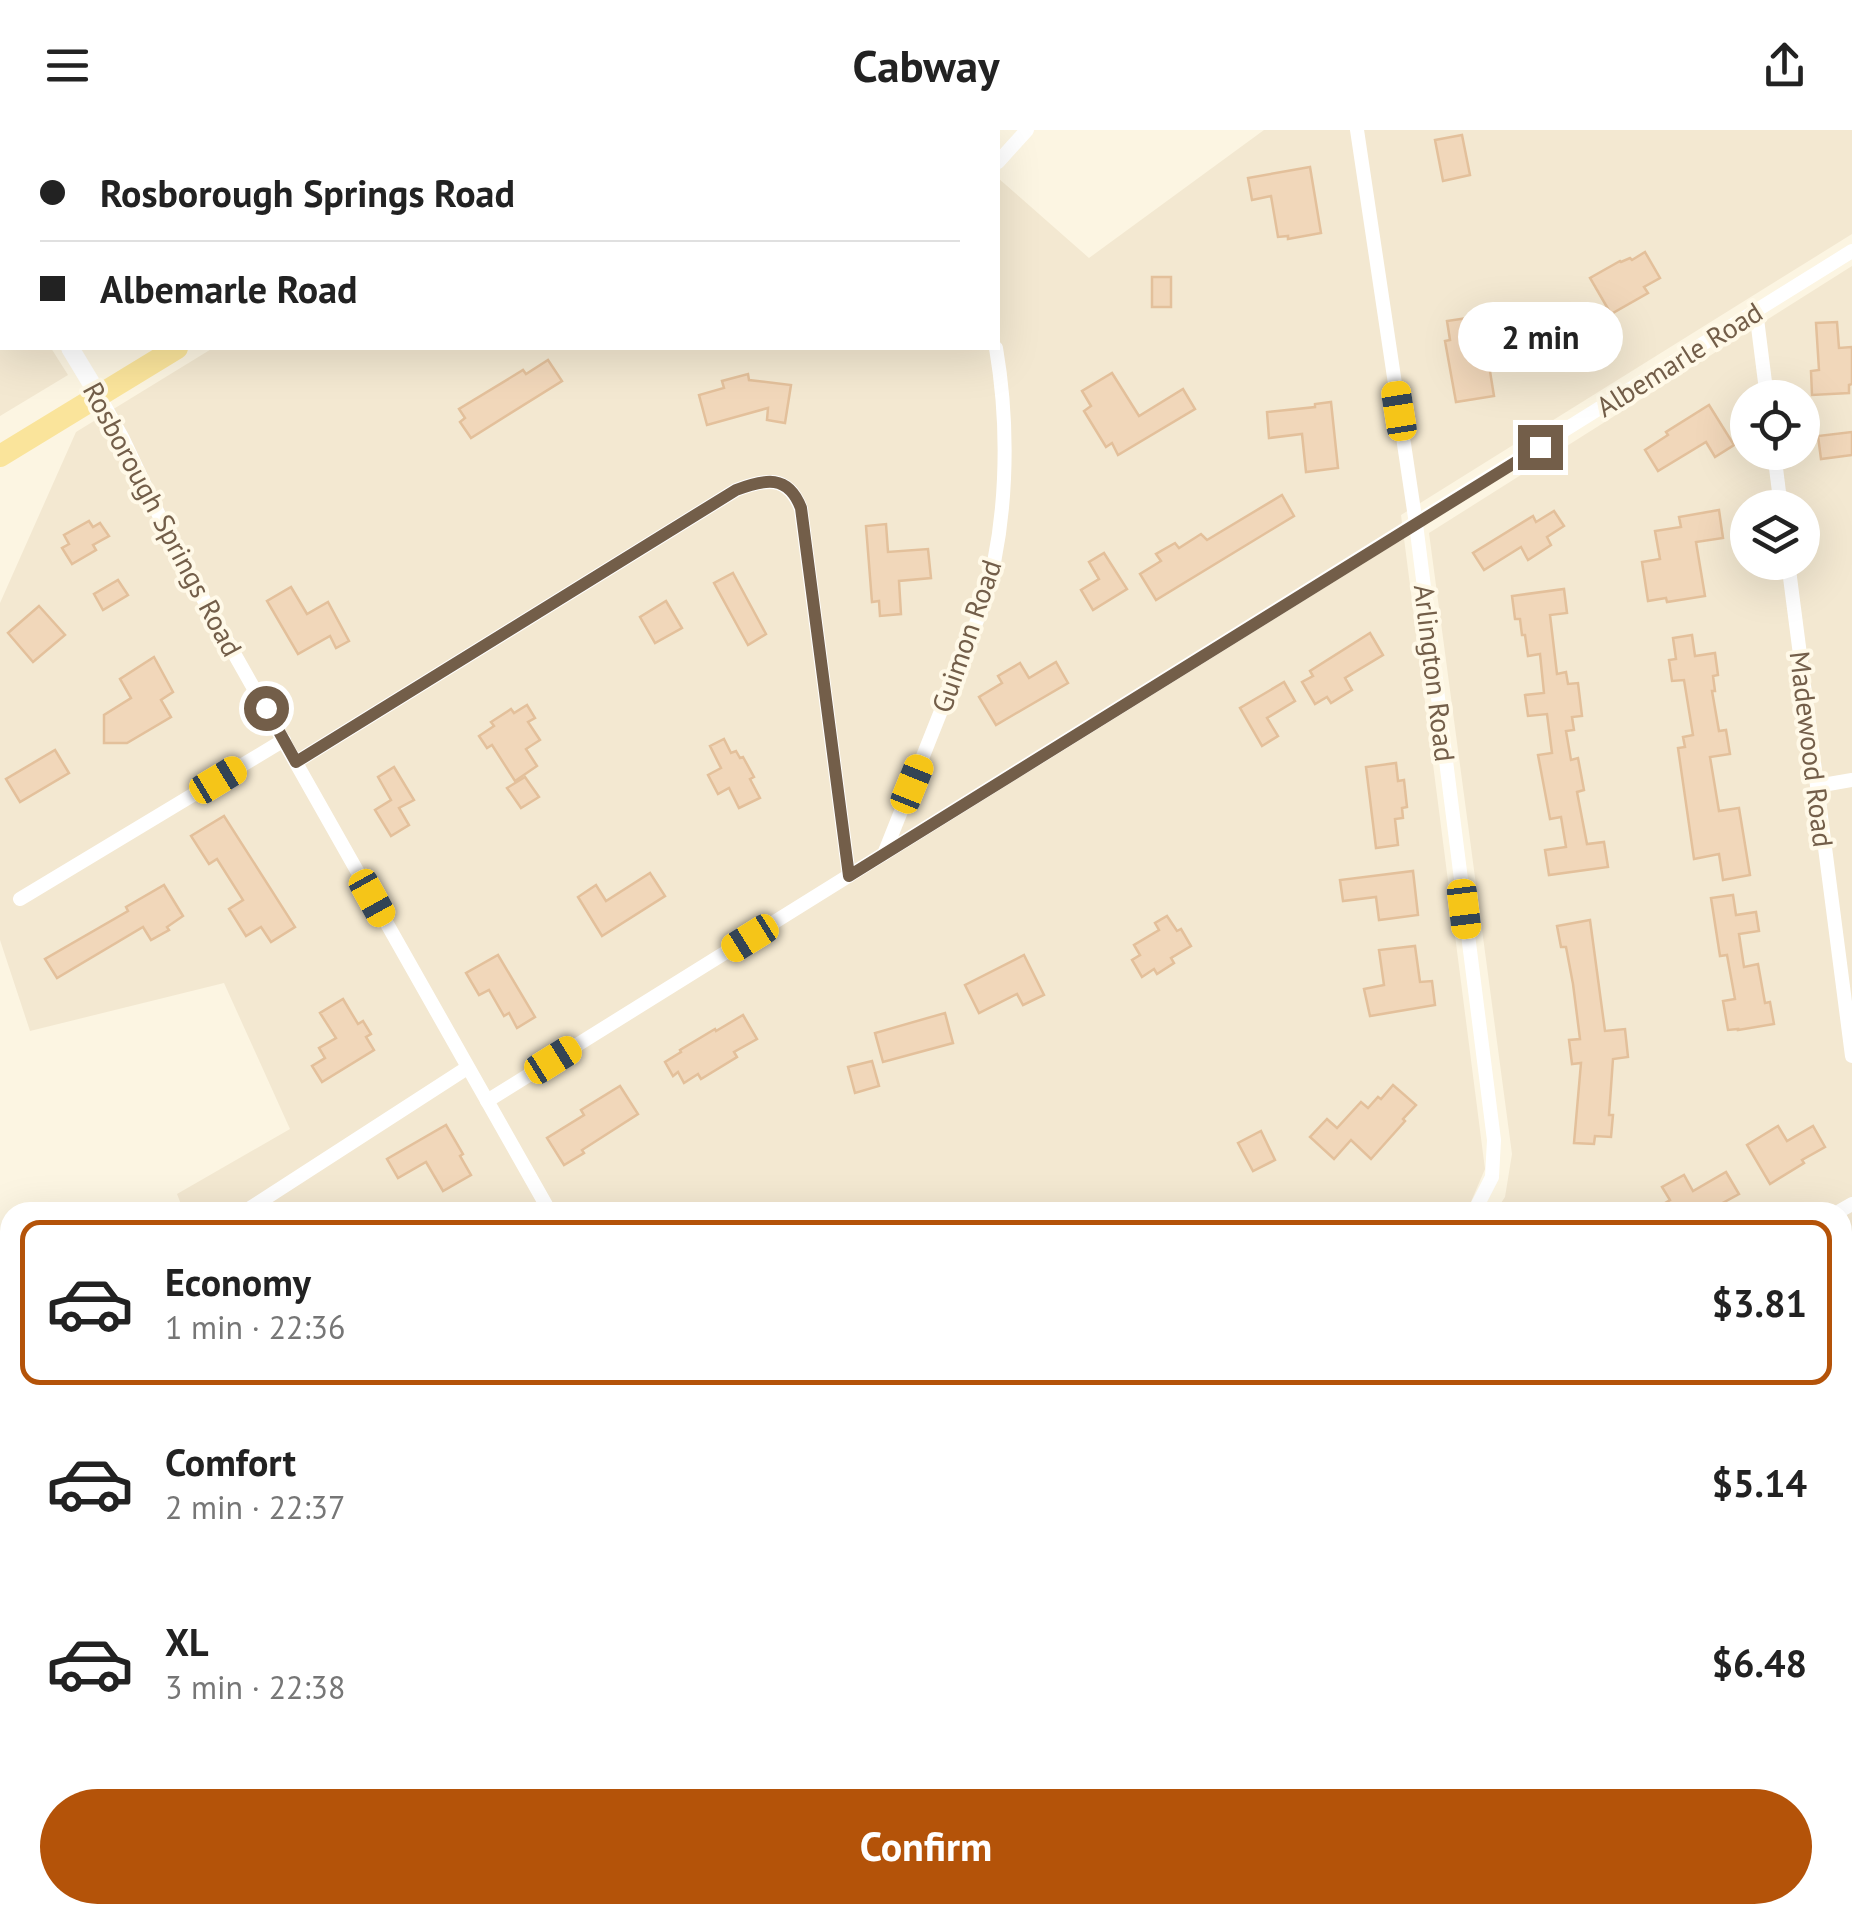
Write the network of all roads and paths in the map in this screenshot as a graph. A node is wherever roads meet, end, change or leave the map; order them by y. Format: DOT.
graph roads {
  1 [pos="1027,130"];
  2 [pos="1358,130"];
  3 [pos="1000,160"];
  4 [pos="1852,251"];
  5 [pos="1756,311"];
  6 [pos="71,350"];
  7 [pos="175,350"];
  8 [pos="996,350"];
  9 [pos="1765,380"];
  10 [pos="99,396"];
  11 [pos="0,456"];
  12 [pos="1416,524"];
  13 [pos="1790,580"];
  14 [pos="284,740"];
  15 [pos="296,762"];
  16 [pos="1852,780"];
  17 [pos="1817,786"];
  18 [pos="884,855"];
  19 [pos="849,876"];
  20 [pos="20,899"];
  21 [pos="1852,1056"];
  22 [pos="468,1068"];
  23 [pos="487,1101"];
  24 [pos="260,1202"];
  25 [pos="544,1202"];
  26 [pos="1479,1202"];
  1 -- 3 [label="street"];
  2 -- 12 [label="street, Arlington Road"];
  4 -- 5 [label="street, Albemarle Road"];
  5 -- 9 [label="street"];
  5 -- 12 [label="street, Albemarle Road"];
  6 -- 10 [label="street, Rosborough Springs Road"];
  7 -- 10 [label="main road"];
  8 -- 18 [label="street, Guimon Road"];
  10 -- 11 [label="main road"];
  10 -- 14 [label="street, Rosborough Springs Road"];
  12 -- 18 [label="street, Albemarle Road"];
  12 -- 26 [label="street, Arlington Road"];
  13 -- 17 [label="street, Madewood Road"];
  14 -- 15 [label="street, Rosborough Springs Road"];
  14 -- 20 [label="street"];
  15 -- 19 [label="street"];
  15 -- 22 [label="street, Rosborough Springs Road"];
  16 -- 17 [label="street"];
  17 -- 21 [label="street, Madewood Road"];
  18 -- 19 [label="street, Albemarle Road"];
  19 -- 23 [label="street, Albemarle Road"];
  22 -- 23 [label="street, Rosborough Springs Road"];
  22 -- 24 [label="street"];
  23 -- 25 [label="street, Rosborough Springs Road"];
}
